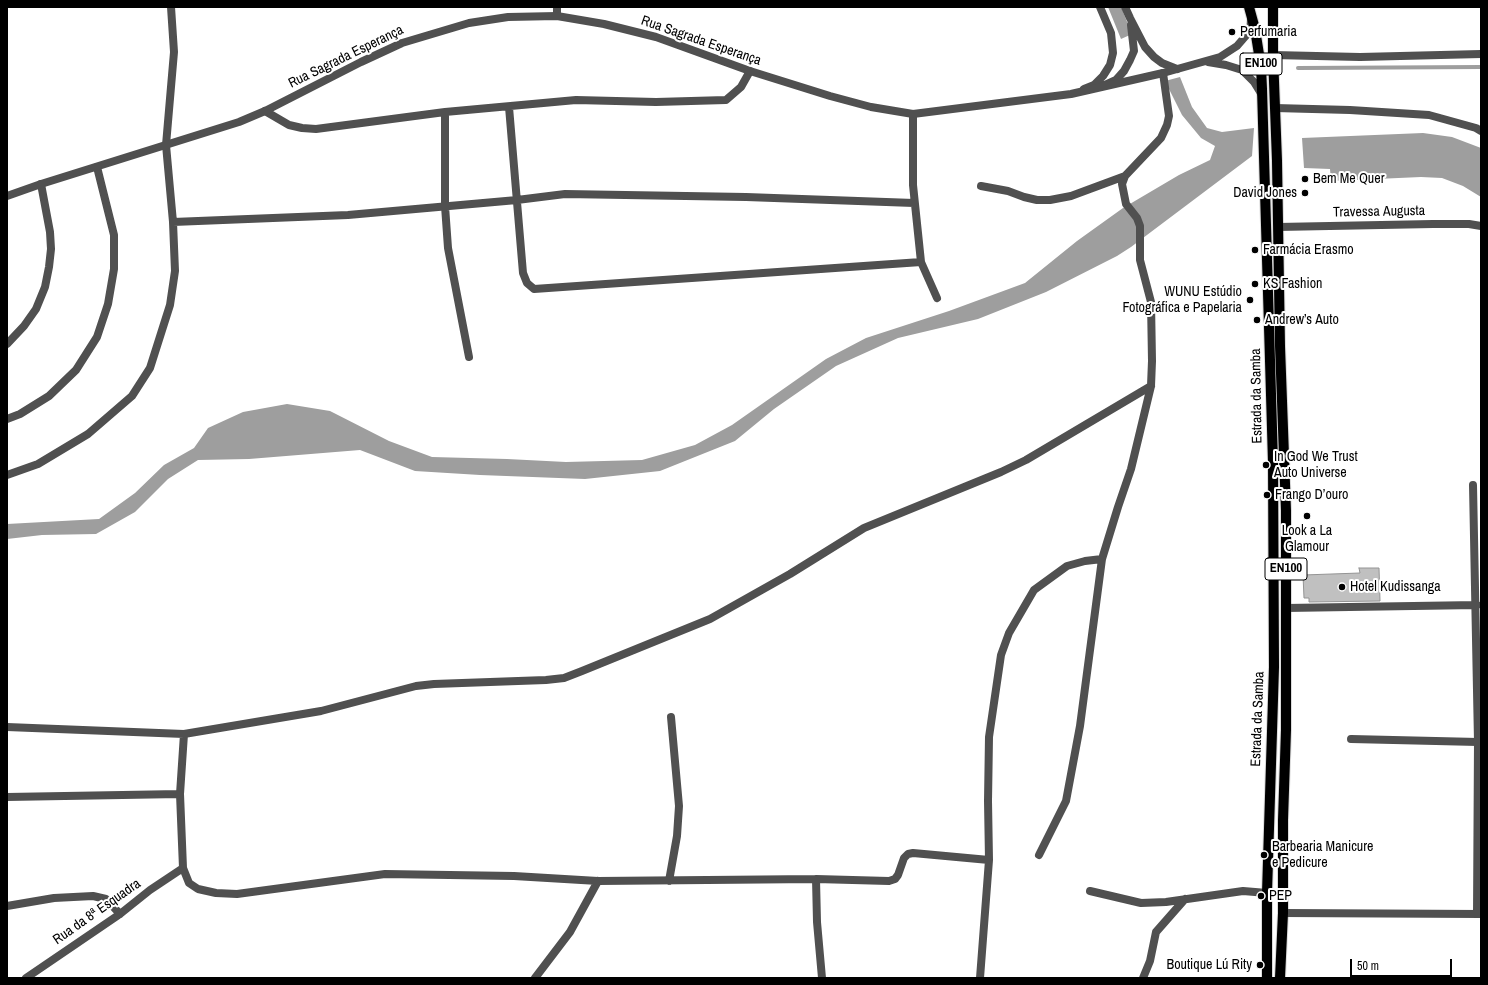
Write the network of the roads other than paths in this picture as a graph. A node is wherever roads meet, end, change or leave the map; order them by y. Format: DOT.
graph roads {
  1 [pos="171,7"];
  2 [pos="557,7"];
  3 [pos="1100,7"];
  4 [pos="1125,7"];
  5 [pos="1273,7"];
  6 [pos="1250,11"];
  7 [pos="557,16"];
  8 [pos="1130,18"];
  9 [pos="1481,54"];
  10 [pos="1273,55"];
  11 [pos="1203,61"];
  12 [pos="1177,69"];
  13 [pos="750,71"];
  14 [pos="1163,73"];
  15 [pos="1104,86"];
  16 [pos="1071,94"];
  17 [pos="1262,96"];
  18 [pos="509,106"];
  19 [pos="1275,108"];
  20 [pos="264,111"];
  21 [pos="445,112"];
  22 [pos="913,114"];
  23 [pos="1481,131"];
  24 [pos="166,145"];
  25 [pos="97,167"];
  26 [pos="1125,176"];
  27 [pos="41,184"];
  28 [pos="981,186"];
  29 [pos="7,196"];
  30 [pos="517,200"];
  31 [pos="914,203"];
  32 [pos="445,206"];
  33 [pos="173,222"];
  34 [pos="1481,226"];
  35 [pos="1278,227"];
  36 [pos="921,262"];
  37 [pos="937,298"];
  38 [pos="7,344"];
  39 [pos="469,357"];
  40 [pos="1151,386"];
  41 [pos="7,419"];
  42 [pos="7,476"];
  43 [pos="1473,485"];
  44 [pos="1102,559"];
  45 [pos="1477,605"];
  46 [pos="1286,608"];
  47 [pos="671,717"];
  48 [pos="7,727"];
  49 [pos="184,734"];
  50 [pos="1351,739"];
  51 [pos="1478,742"];
  52 [pos="180,794"];
  53 [pos="7,797"];
  54 [pos="1039,855"];
  55 [pos="989,860"];
  56 [pos="183,868"];
  57 [pos="816,879"];
  58 [pos="669,880"];
  59 [pos="598,881"];
  60 [pos="1090,891"];
  61 [pos="1267,893"];
  62 [pos="1185,899"];
  63 [pos="7,906"];
  64 [pos="120,914"];
  65 [pos="1283,914"];
  66 [pos="1479,914"];
  67 [pos="26,978"];
  68 [pos="535,978"];
  69 [pos="822,978"];
  70 [pos="980,978"];
  71 [pos="1143,978"];
  72 [pos="1267,978"];
  73 [pos="1280,978"];
  1 -- 24 [label="street"];
  2 -- 7 [label="street"];
  3 -- 16 [label="street"];
  4 -- 8 [label="street"];
  5 -- 10 [label="main road, Estrada da Samba / EN100"];
  6 -- 11 [label="street"];
  6 -- 17 [label="main road, Estrada da Samba / EN100"];
  7 -- 13 [label="street, Rua Sagrada Esperança"];
  7 -- 20 [label="street, Rua Sagrada Esperança"];
  8 -- 12 [label="street"];
  8 -- 15 [label="street"];
  9 -- 10 [label="street"];
  10 -- 19 [label="main road, Estrada da Samba / EN100"];
  11 -- 12 [label="street"];
  11 -- 17 [label="street"];
  12 -- 14 [label="street"];
  13 -- 18 [label="street"];
  13 -- 22 [label="street, Rua Sagrada Esperança"];
  14 -- 15 [label="street"];
  14 -- 26 [label="street"];
  15 -- 16 [label="street"];
  16 -- 22 [label="street, Rua Sagrada Esperança"];
  17 -- 61 [label="main road, Estrada da Samba / EN100"];
  18 -- 21 [label="street"];
  18 -- 30 [label="street"];
  19 -- 23 [label="street"];
  19 -- 35 [label="main road, Estrada da Samba / EN100"];
  20 -- 21 [label="street"];
  20 -- 24 [label="street, Rua Sagrada Esperança"];
  21 -- 32 [label="street"];
  22 -- 31 [label="street"];
  24 -- 25 [label="street, Rua Sagrada Esperança"];
  24 -- 33 [label="street"];
  25 -- 27 [label="street, Rua Sagrada Esperança"];
  25 -- 41 [label="street"];
  26 -- 28 [label="street"];
  26 -- 40 [label="street"];
  27 -- 29 [label="street, Rua Sagrada Esperança"];
  27 -- 38 [label="street"];
  30 -- 31 [label="street"];
  30 -- 32 [label="street"];
  30 -- 36 [label="street"];
  31 -- 36 [label="street"];
  32 -- 33 [label="street"];
  32 -- 39 [label="street"];
  33 -- 42 [label="street"];
  34 -- 35 [label="street, Travessa Augusta"];
  35 -- 46 [label="main road, Estrada da Samba / EN100"];
  36 -- 37 [label="street"];
  40 -- 44 [label="street"];
  40 -- 49 [label="street"];
  43 -- 45 [label="street"];
  44 -- 54 [label="street"];
  44 -- 55 [label="street"];
  45 -- 46 [label="street"];
  45 -- 51 [label="street"];
  46 -- 65 [label="main road, Estrada da Samba / EN100"];
  47 -- 58 [label="street"];
  48 -- 49 [label="street"];
  49 -- 52 [label="street"];
  50 -- 51 [label="street"];
  51 -- 66 [label="street"];
  52 -- 53 [label="street"];
  52 -- 56 [label="street"];
  55 -- 57 [label="street"];
  55 -- 70 [label="street"];
  56 -- 59 [label="street"];
  56 -- 64 [label="street, Rua da 8ª Esquadra"];
  57 -- 58 [label="street"];
  57 -- 69 [label="street"];
  58 -- 59 [label="street"];
  59 -- 68 [label="street"];
  60 -- 62 [label="street"];
  61 -- 62 [label="street"];
  61 -- 72 [label="main road, Estrada da Samba / EN100"];
  62 -- 71 [label="street"];
  63 -- 64 [label="street"];
  64 -- 67 [label="street, Rua da 8ª Esquadra"];
  65 -- 66 [label="street"];
  65 -- 73 [label="main road, Estrada da Samba / EN100"];
}
